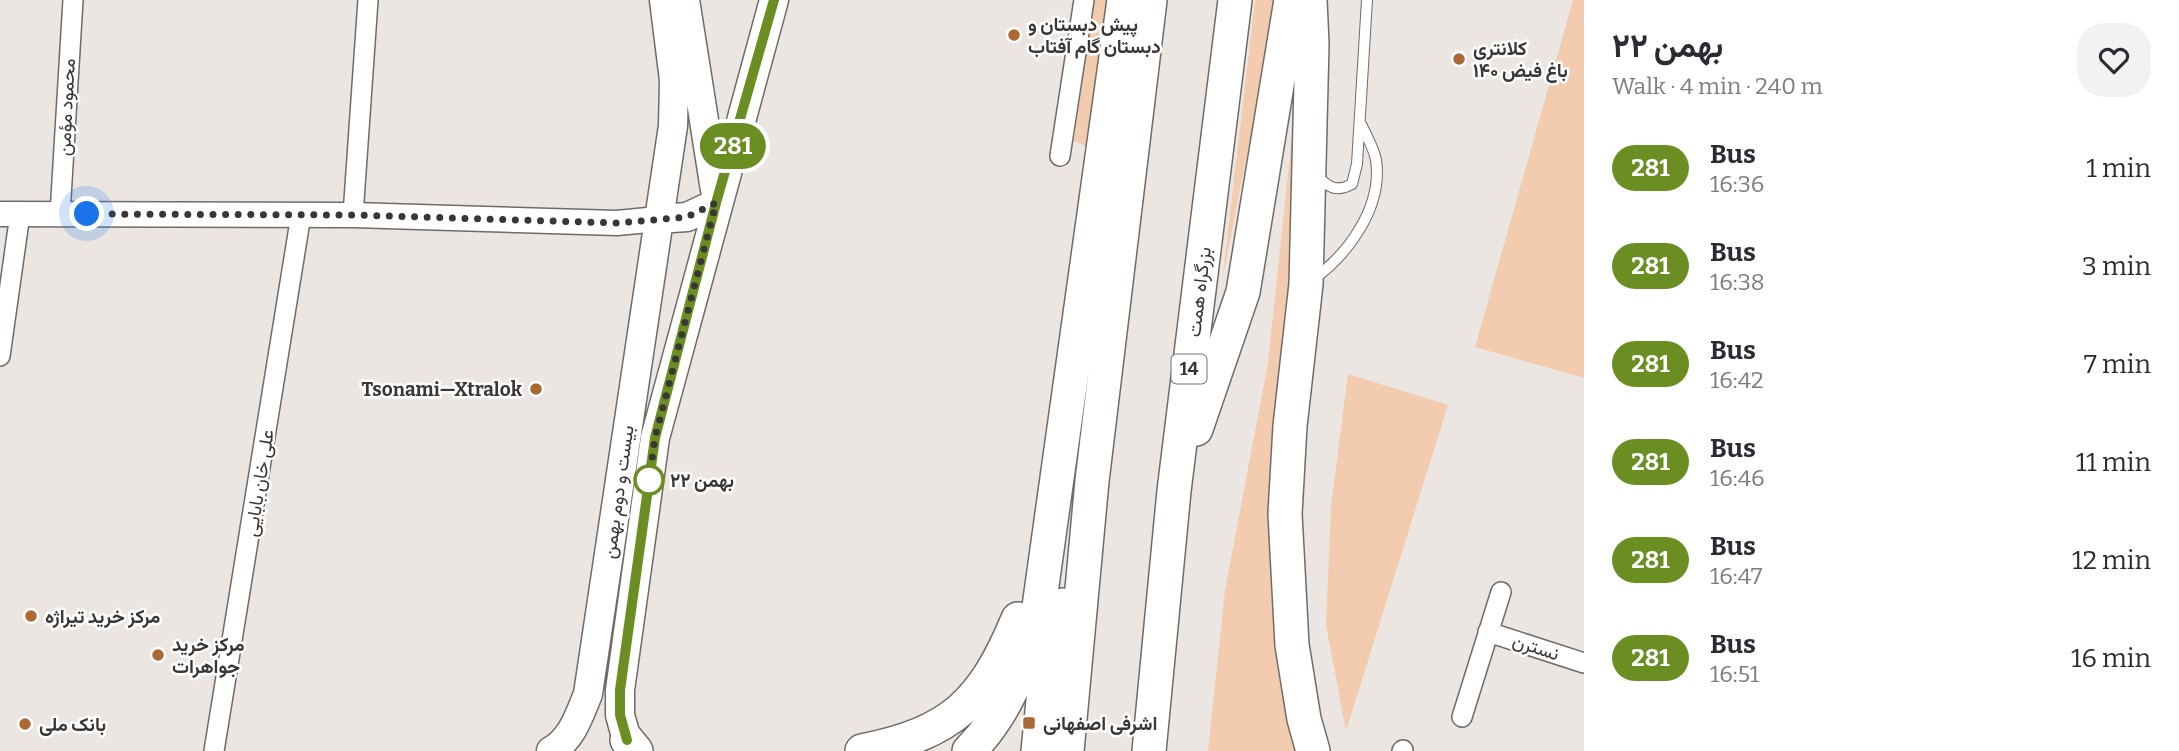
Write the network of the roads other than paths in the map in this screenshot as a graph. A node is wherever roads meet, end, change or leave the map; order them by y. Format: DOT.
graph roads {
  1 [pos="73,0"];
  2 [pos="368,0"];
  3 [pos="664,0"];
  4 [pos="685,0"];
  5 [pos="774,0"];
  6 [pos="1084,0"];
  7 [pos="1124,0"];
  8 [pos="1150,0"];
  9 [pos="1235,0"];
  10 [pos="1290,0"];
  11 [pos="1310,0"];
  12 [pos="1367,0"];
  13 [pos="1360,121"];
  14 [pos="1060,156"];
  15 [pos="1309,167"];
  16 [pos="1101,174"];
  17 [pos="716,203"];
  18 [pos="10,214"];
  19 [pos="60,214"];
  20 [pos="301,215"];
  21 [pos="353,215"];
  22 [pos="658,219"];
  23 [pos="1306,284"];
  24 [pos="1111,317"];
  25 [pos="0,356"];
  26 [pos="1174,491"];
  27 [pos="1046,537"];
  28 [pos="1501,592"];
  29 [pos="1488,632"];
  30 [pos="1584,663"];
  31 [pos="1059,682"];
  32 [pos="1462,717"];
  33 [pos="632,745"];
  34 [pos="1155,747"];
  35 [pos="214,751"];
  36 [pos="551,751"];
  37 [pos="862,751"];
  38 [pos="969,751"];
  39 [pos="1038,751"];
  40 [pos="1067,751"];
  41 [pos="1312,751"];
  1 -- 19 [label="street, محمود مؤمن"];
  2 -- 21 [label="street"];
  3 -- 22 [label="main road"];
  4 -- 17 [label="main road"];
  5 -- 17 [label="main road, بیست و دوم بهمن"];
  6 -- 14 [label="street"];
  7 -- 16 [label="highway"];
  8 -- 24 [label="highway"];
  9 -- 26 [label="highway, بزرگراه همت / 14"];
  10 -- 26 [label="highway"];
  11 -- 15 [label="highway"];
  12 -- 13 [label="lane"];
  13 -- 15 [label="lane"];
  13 -- 23 [label="lane"];
  15 -- 23 [label="highway"];
  16 -- 24 [label="highway"];
  16 -- 27 [label="highway"];
  17 -- 22 [label="main road"];
  17 -- 33 [label="main road, بیست و دوم بهمن"];
  18 -- 19 [label="street"];
  18 -- 25 [label="street"];
  19 -- 20 [label="street"];
  20 -- 21 [label="street"];
  20 -- 35 [label="street, علی خان بابایی"];
  21 -- 22 [label="street"];
  22 -- 36 [label="main road, بیست و دوم بهمن"];
  23 -- 41 [label="highway"];
  24 -- 31 [label="highway"];
  26 -- 34 [label="highway, بزرگراه همت / 14"];
  27 -- 37 [label="highway"];
  27 -- 38 [label="highway"];
  28 -- 29 [label="street"];
  29 -- 30 [label="street, نسترن"];
  29 -- 32 [label="street"];
  31 -- 39 [label="highway"];
  31 -- 40 [label="highway"];
}
